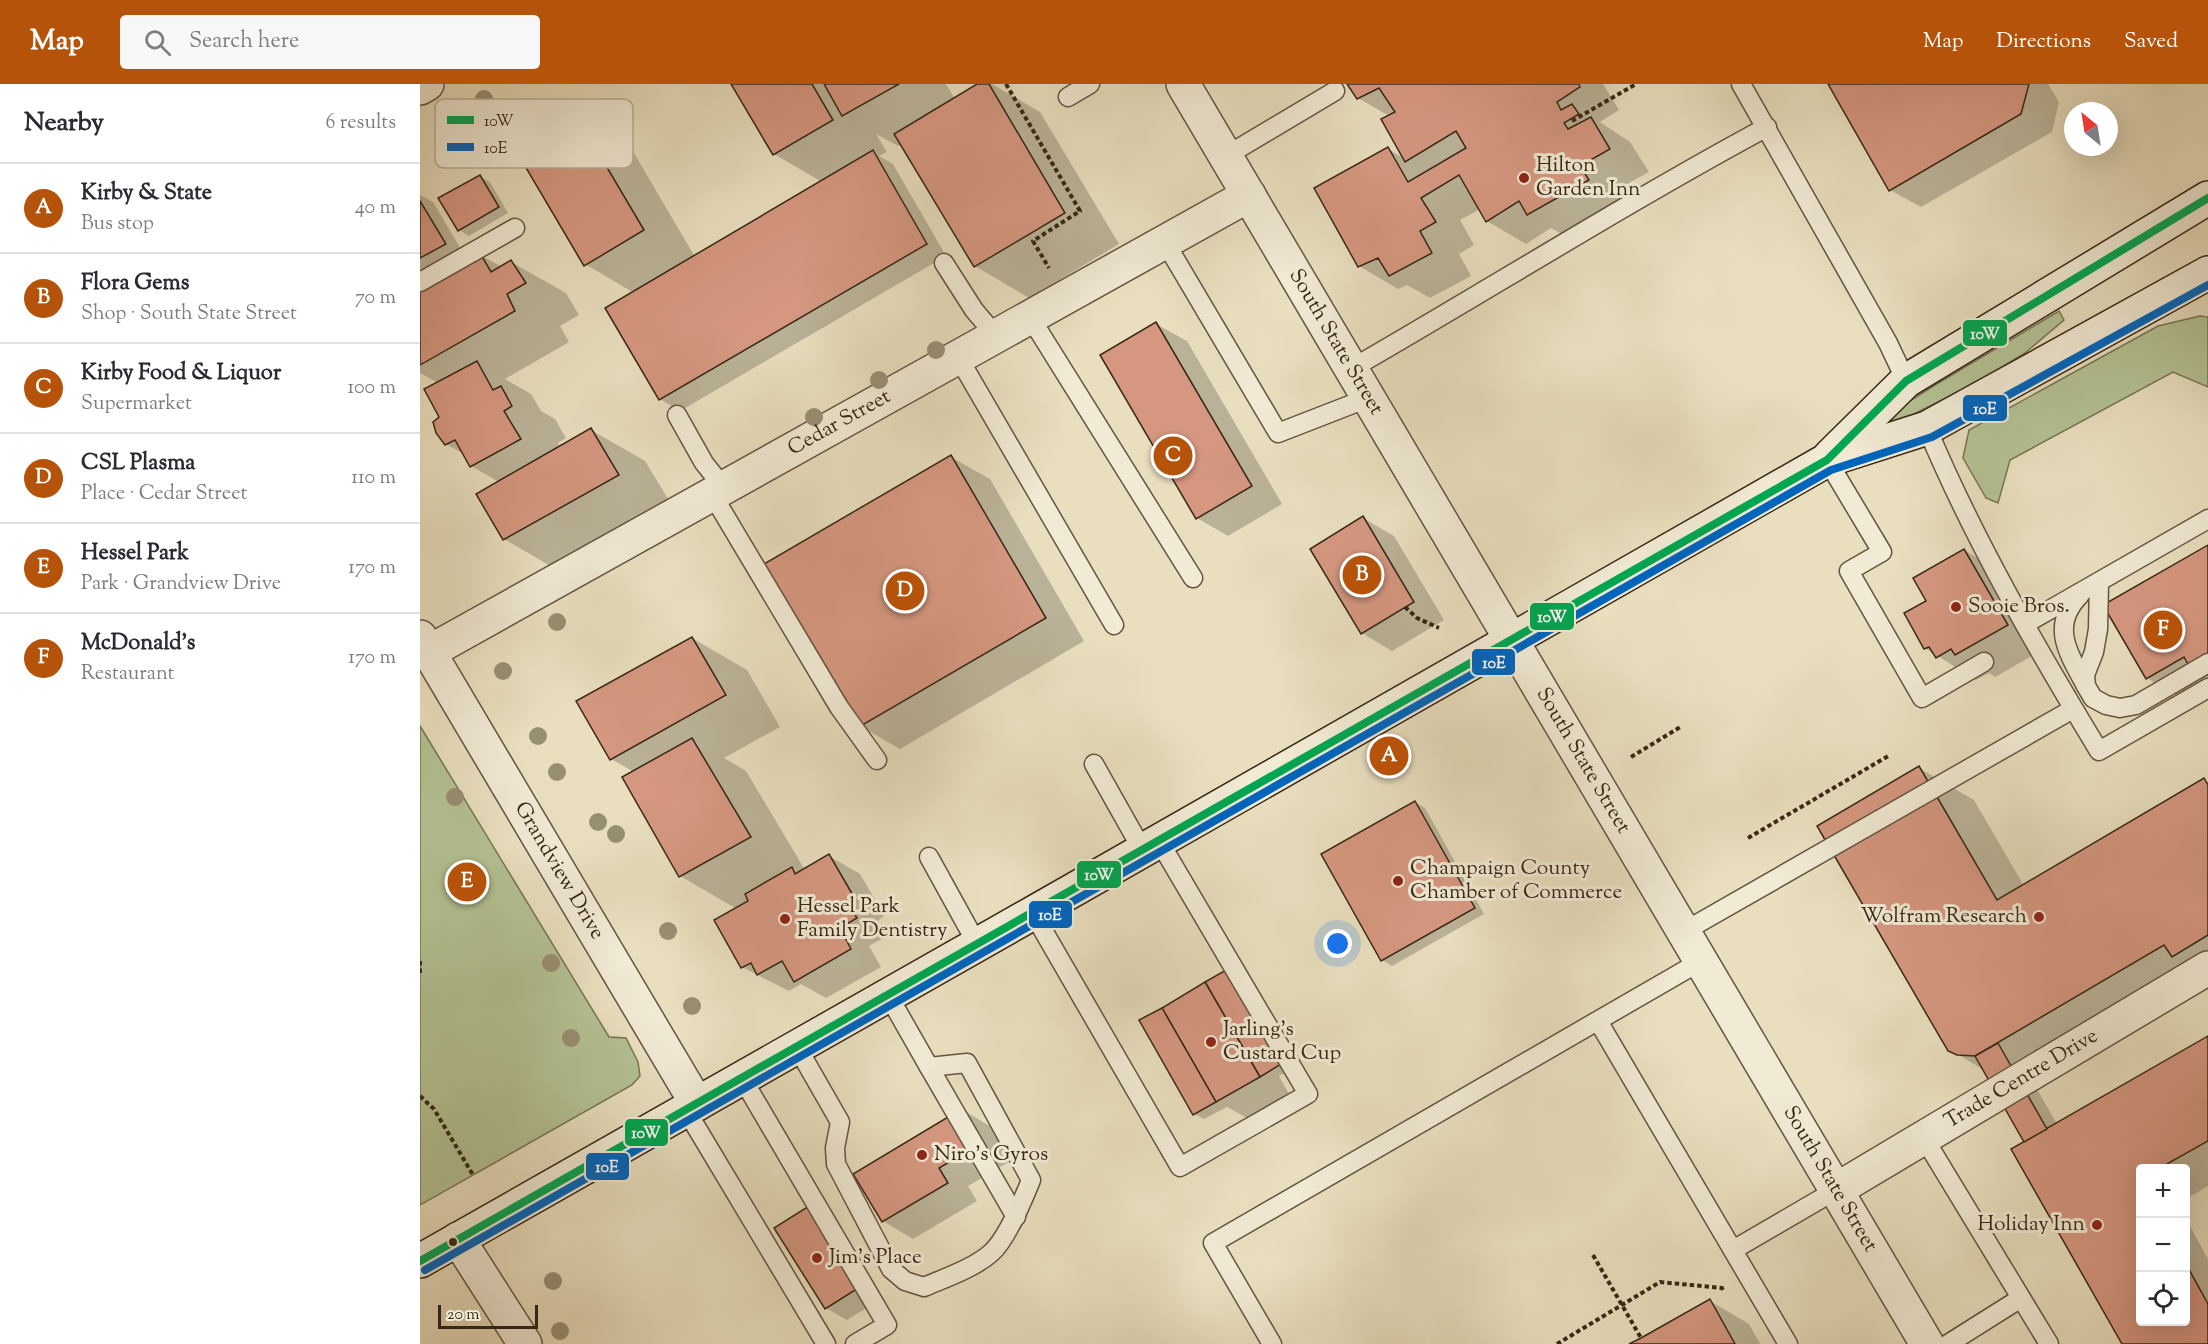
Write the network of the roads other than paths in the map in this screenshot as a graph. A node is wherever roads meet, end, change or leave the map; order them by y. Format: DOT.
graph roads {
  1 [pos="428,84"];
  2 [pos="1090,84"];
  3 [pos="1183,84"];
  4 [pos="1741,84"];
  5 [pos="420,88"];
  6 [pos="1335,91"];
  7 [pos="1068,97"];
  8 [pos="1767,127"];
  9 [pos="1226,156"];
  10 [pos="1249,195"];
  11 [pos="2208,198"];
  12 [pos="515,228"];
  13 [pos="1165,242"];
  14 [pos="944,262"];
  15 [pos="2208,273"];
  16 [pos="420,282"];
  17 [pos="1030,317"];
  18 [pos="996,336"];
  19 [pos="958,357"];
  20 [pos="1351,369"];
  21 [pos="1906,381"];
  22 [pos="1368,398"];
  23 [pos="677,415"];
  24 [pos="1927,428"];
  25 [pos="1827,460"];
  26 [pos="718,491"];
  27 [pos="2208,519"];
  28 [pos="1193,578"];
  29 [pos="2092,586"];
  30 [pos="2025,624"];
  31 [pos="1113,625"];
  32 [pos="1511,640"];
  33 [pos="425,645"];
  34 [pos="1984,662"];
  35 [pos="2208,663"];
  36 [pos="2086,686"];
  37 [pos="2208,688"];
  38 [pos="2073,709"];
  39 [pos="877,760"];
  40 [pos="1094,764"];
  41 [pos="1151,846"];
  42 [pos="929,857"];
  43 [pos="1033,913"];
  44 [pos="1683,932"];
  45 [pos="977,944"];
  46 [pos="1701,961"];
  47 [pos="2208,968"];
  48 [pos="888,995"];
  49 [pos="1598,1020"];
  50 [pos="797,1047"];
  51 [pos="930,1066"];
  52 [pos="742,1078"];
  53 [pos="691,1107"];
  54 [pos="1924,1138"];
  55 [pos="1836,1190"];
  56 [pos="1016,1217"];
  57 [pos="458,1239"];
  58 [pos="1732,1250"];
  59 [pos="420,1261"];
  60 [pos="2021,1298"];
  61 [pos="525,1344"];
  62 [pos="826,1344"];
  63 [pos="855,1344"];
  64 [pos="1272,1344"];
  65 [pos="1788,1344"];
  66 [pos="1927,1344"];
  67 [pos="1948,1344"];
  68 [pos="2049,1344"];
  1 -- 5 [label="street"];
  2 -- 7 [label="lane"];
  3 -- 9 [label="street, South State Street"];
  4 -- 8 [label="lane"];
  6 -- 9 [label="lane"];
  8 -- 20 [label="lane"];
  8 -- 21 [label="lane"];
  9 -- 10 [label="street, South State Street"];
  10 -- 13 [label="street, Cedar Street"];
  10 -- 20 [label="street, South State Street"];
  11 -- 21 [label="street"];
  12 -- 16 [label="lane"];
  13 -- 17 [label="street, Cedar Street"];
  13 -- 22 [label="lane"];
  14 -- 18 [label="lane"];
  15 -- 24 [label="street"];
  17 -- 18 [label="street, Cedar Street"];
  17 -- 28 [label="lane"];
  18 -- 19 [label="street, Cedar Street"];
  19 -- 26 [label="street, Cedar Street"];
  19 -- 31 [label="lane"];
  20 -- 22 [label="street, South State Street"];
  21 -- 25 [label="street"];
  22 -- 32 [label="street, South State Street"];
  23 -- 26 [label="lane"];
  24 -- 25 [label="street"];
  24 -- 30 [label="lane"];
  25 -- 32 [label="street"];
  25 -- 34 [label="lane"];
  26 -- 33 [label="street, Cedar Street"];
  26 -- 39 [label="lane"];
  27 -- 29 [label="lane"];
  29 -- 30 [label="lane"];
  29 -- 36 [label="lane"];
  29 -- 36 [label="lane"];
  30 -- 38 [label="lane"];
  32 -- 41 [label="street"];
  32 -- 44 [label="street, South State Street"];
  33 -- 53 [label="street, Grandview Drive"];
  35 -- 36 [label="lane"];
  37 -- 38 [label="lane"];
  38 -- 44 [label="lane"];
  40 -- 41 [label="lane"];
  41 -- 43 [label="street"];
  41 -- 43 [label="lane"];
  42 -- 45 [label="lane"];
  43 -- 45 [label="street"];
  44 -- 46 [label="street, South State Street"];
  45 -- 48 [label="street"];
  46 -- 49 [label="lane"];
  46 -- 55 [label="street, South State Street"];
  47 -- 54 [label="street, Trade Centre Drive"];
  48 -- 50 [label="street"];
  48 -- 51 [label="lane"];
  49 -- 58 [label="lane"];
  49 -- 64 [label="lane"];
  50 -- 52 [label="street"];
  50 -- 56 [label="lane"];
  51 -- 56 [label="lane"];
  51 -- 56 [label="lane"];
  52 -- 53 [label="street"];
  52 -- 63 [label="lane"];
  53 -- 57 [label="street"];
  53 -- 62 [label="lane"];
  54 -- 55 [label="street, Trade Centre Drive"];
  54 -- 60 [label="lane"];
  55 -- 58 [label="lane"];
  55 -- 66 [label="street, South State Street"];
  57 -- 59 [label="street"];
  57 -- 61 [label="street"];
  58 -- 65 [label="lane"];
  60 -- 67 [label="lane"];
  60 -- 68 [label="lane"];
}
